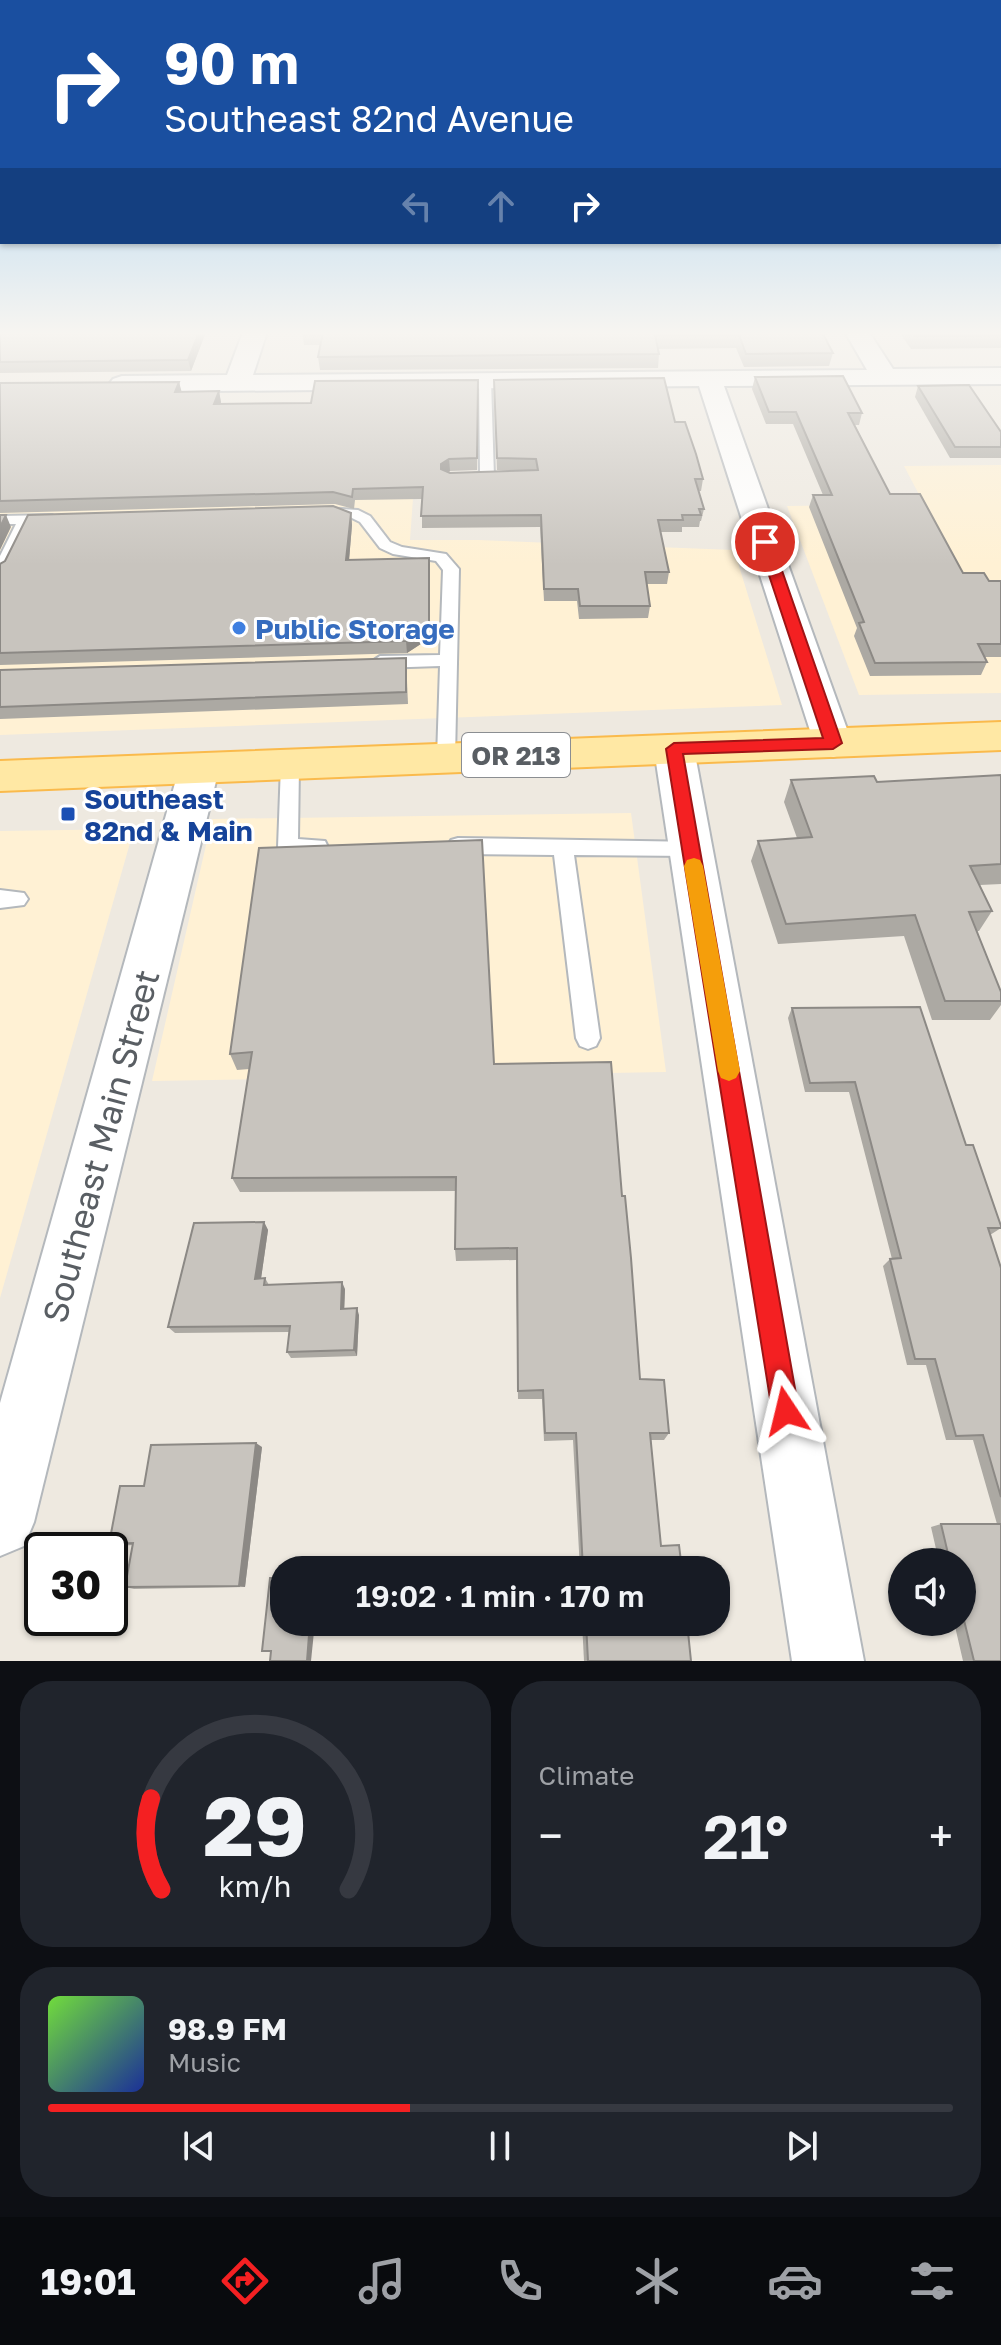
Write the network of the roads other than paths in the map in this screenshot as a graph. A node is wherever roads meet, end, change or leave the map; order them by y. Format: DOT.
graph roads {
  1 [pos="488,410"];
  2 [pos="719,410"];
  3 [pos="450,478"];
  4 [pos="304,512"];
  5 [pos="72,518"];
  6 [pos="0,520"];
  7 [pos="25,520"];
  8 [pos="0,572"];
  9 [pos="449,660"];
  10 [pos="356,663"];
  11 [pos="1001,736"];
  12 [pos="833,743"];
  13 [pos="674,749"];
  14 [pos="446,758"];
  15 [pos="290,765"];
  16 [pos="199,769"];
  17 [pos="0,776"];
  18 [pos="430,846"];
  19 [pos="336,847"];
  20 [pos="563,847"];
  21 [pos="691,848"];
  22 [pos="588,1038"];
  23 [pos="0,1522"];
  24 [pos="828,1661"];
  1 -- 3 [label="lane"];
  2 -- 12 [label="street"];
  4 -- 9 [label="lane"];
  5 -- 7 [label="lane"];
  6 -- 7 [label="lane"];
  7 -- 8 [label="lane"];
  9 -- 10 [label="lane"];
  9 -- 14 [label="lane"];
  11 -- 12 [label="main road, OR 213"];
  12 -- 13 [label="main road, OR 213"];
  13 -- 14 [label="main road, OR 213"];
  13 -- 21 [label="street"];
  14 -- 15 [label="main road, OR 213"];
  15 -- 16 [label="main road, OR 213"];
  15 -- 19 [label="lane"];
  16 -- 17 [label="main road, OR 213"];
  16 -- 23 [label="street, Southeast Main Street"];
  18 -- 20 [label="lane"];
  20 -- 21 [label="lane"];
  20 -- 22 [label="lane"];
  21 -- 24 [label="street"];
}
